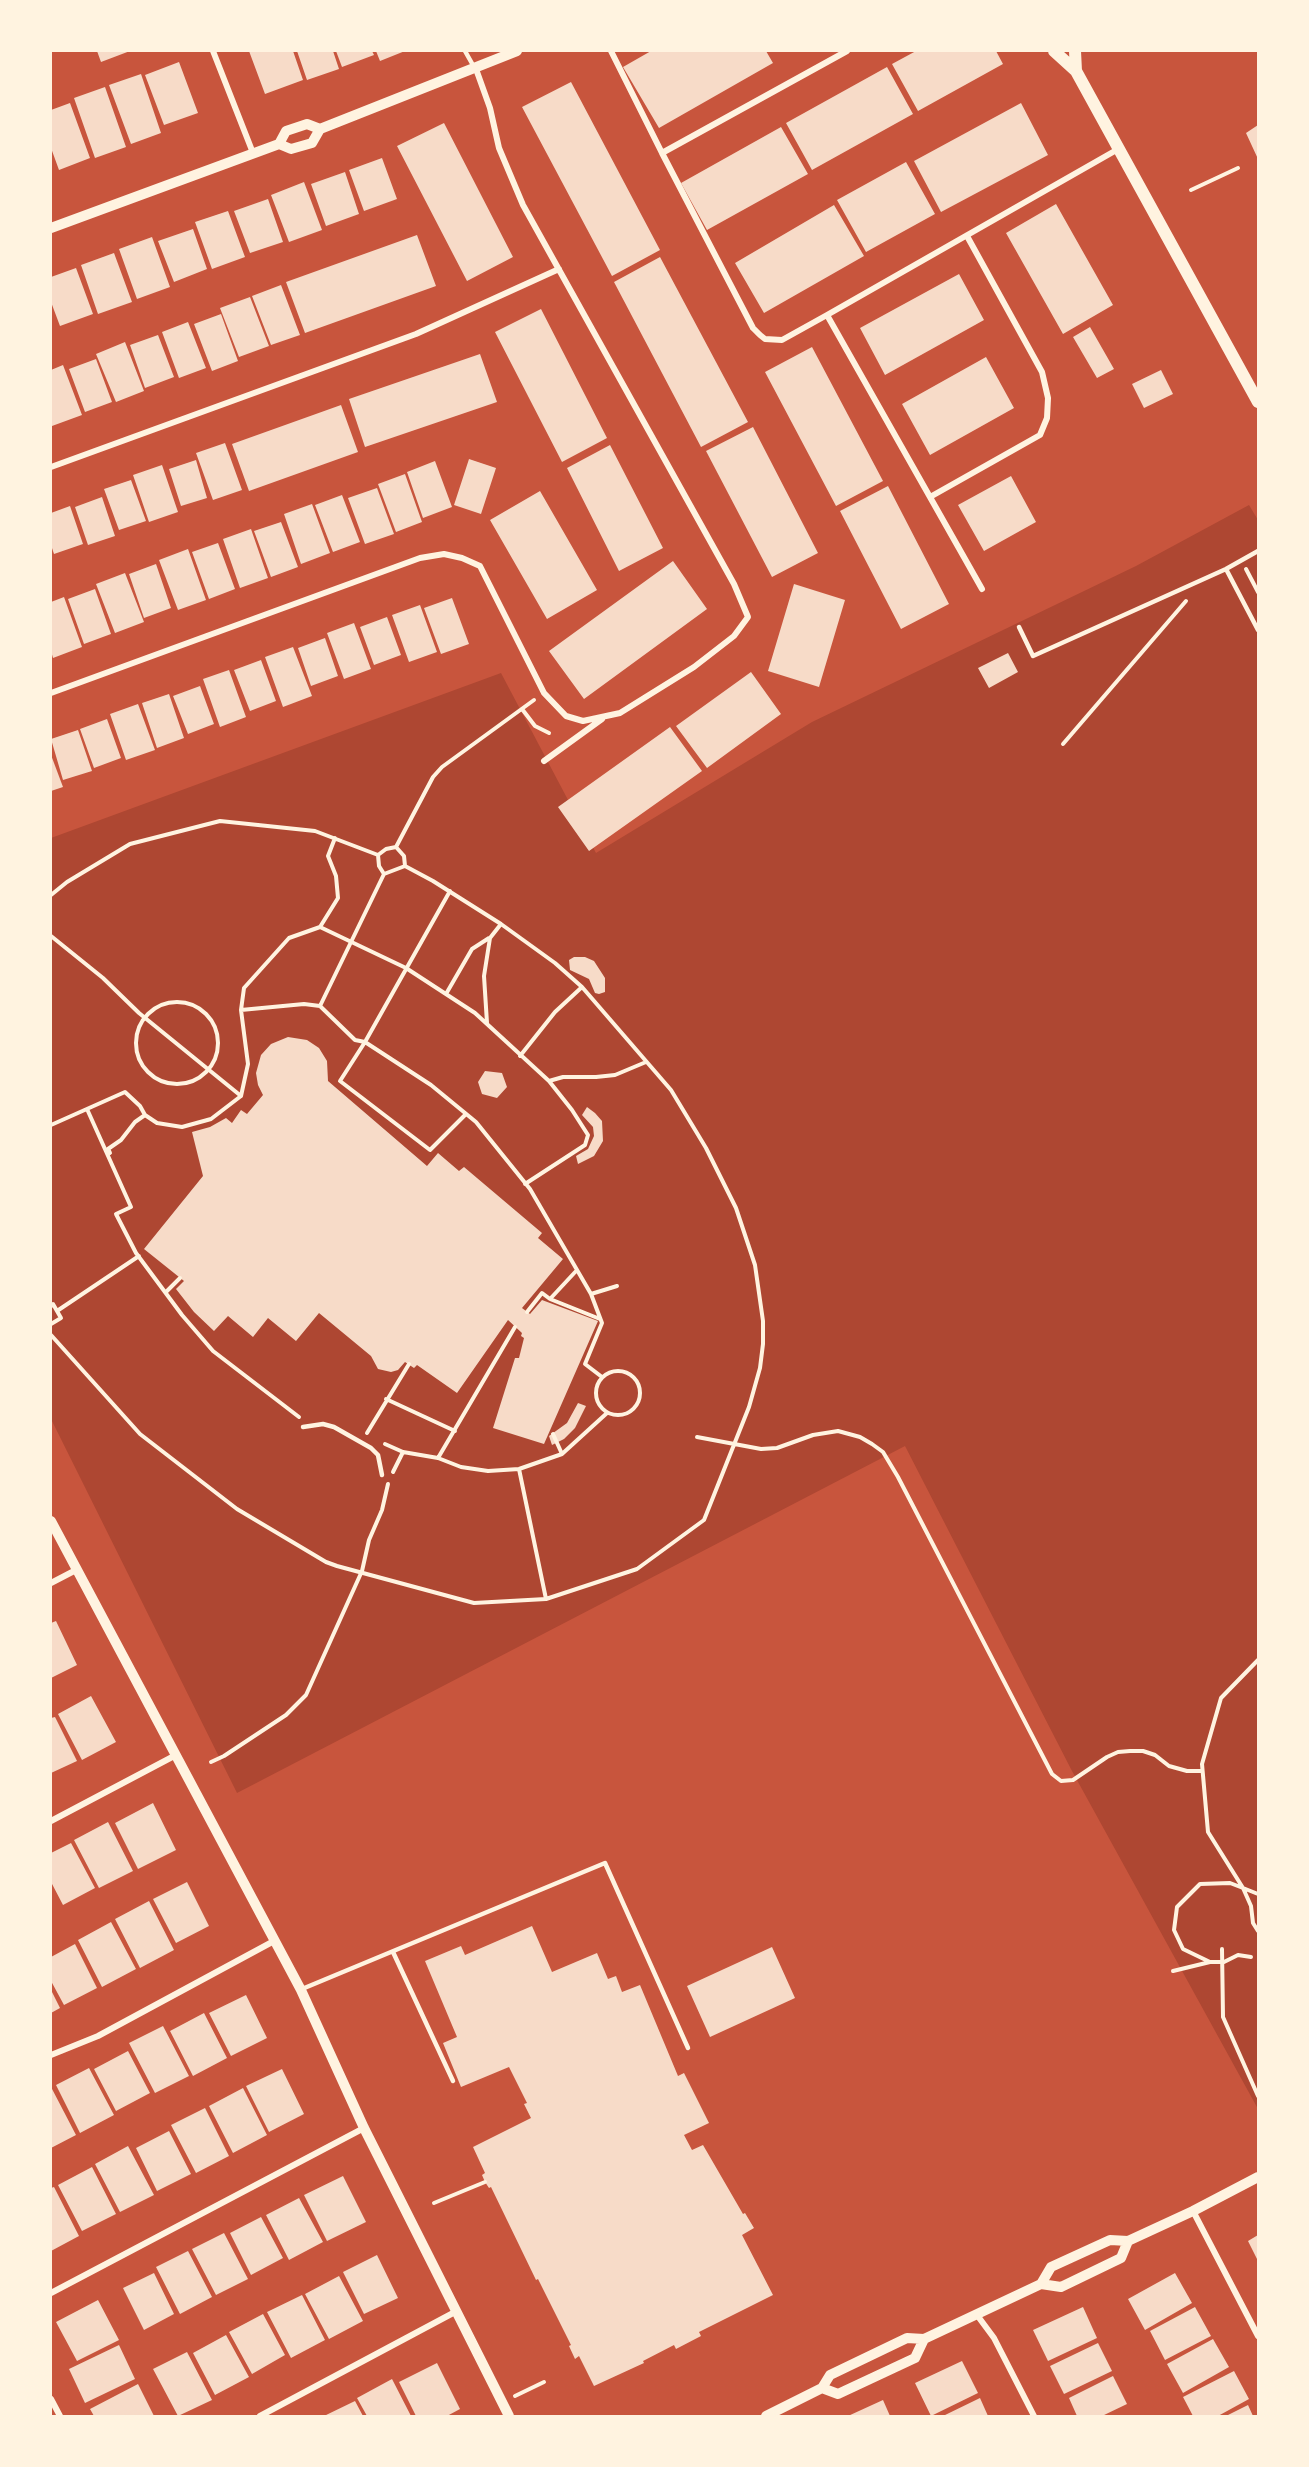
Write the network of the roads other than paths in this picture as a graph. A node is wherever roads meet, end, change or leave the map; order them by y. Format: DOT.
graph roads {
  1 [pos="213,51"];
  2 [pos="465,51"];
  3 [pos="517,51"];
  4 [pos="611,51"];
  5 [pos="847,51"];
  6 [pos="1054,51"];
  7 [pos="1075,51"];
  8 [pos="476,69"];
  9 [pos="1076,71"];
  10 [pos="320,129"];
  11 [pos="279,144"];
  12 [pos="1120,148"];
  13 [pos="253,153"];
  14 [pos="662,153"];
  15 [pos="51,228"];
  16 [pos="968,236"];
  17 [pos="560,269"];
  18 [pos="827,315"];
  19 [pos="1258,402"];
  20 [pos="51,466"];
  21 [pos="930,497"];
  22 [pos="1258,551"];
  23 [pos="1226,569"];
  24 [pos="982,589"];
  25 [pos="1019,627"];
  26 [pos="1258,630"];
  27 [pos="51,693"];
  28 [pos="603,718"];
  29 [pos="544,760"];
  30 [pos="303,1427"];
  31 [pos="382,1475"];
  32 [pos="51,1521"];
  33 [pos="76,1570"];
  34 [pos="51,1582"];
  35 [pos="176,1755"];
  36 [pos="51,1821"];
  37 [pos="274,1941"];
  38 [pos="393,1952"];
  39 [pos="301,1990"];
  40 [pos="688,2048"];
  41 [pos="51,2055"];
  42 [pos="453,2081"];
  43 [pos="364,2128"];
  44 [pos="1258,2177"];
  45 [pos="1193,2211"];
  46 [pos="1128,2241"];
  47 [pos="1041,2284"];
  48 [pos="51,2293"];
  49 [pos="456,2312"];
  50 [pos="977,2315"];
  51 [pos="1258,2336"];
  52 [pos="924,2339"];
  53 [pos="822,2388"];
  54 [pos="51,2399"];
  55 [pos="783,2412"];
  56 [pos="60,2416"];
  57 [pos="260,2416"];
  58 [pos="509,2416"];
  59 [pos="766,2416"];
  60 [pos="1034,2416"];
  1 -- 13 [label="street"];
  2 -- 8 [label="lane"];
  3 -- 8 [label="street"];
  4 -- 14 [label="street"];
  5 -- 14 [label="street"];
  6 -- 9 [label="main road"];
  7 -- 9 [label="main road"];
  8 -- 10 [label="street"];
  8 -- 17 [label="street"];
  9 -- 12 [label="main road"];
  10 -- 11 [label="street"];
  10 -- 11 [label="street"];
  11 -- 13 [label="street"];
  12 -- 16 [label="street"];
  12 -- 19 [label="main road"];
  13 -- 15 [label="street"];
  14 -- 18 [label="street"];
  16 -- 18 [label="street"];
  16 -- 21 [label="street"];
  17 -- 20 [label="street"];
  17 -- 28 [label="street"];
  18 -- 21 [label="street"];
  21 -- 24 [label="street"];
  22 -- 23 [label="lane"];
  23 -- 25 [label="lane"];
  23 -- 26 [label="lane"];
  27 -- 28 [label="street"];
  28 -- 29 [label="street"];
  30 -- 31 [label="lane"];
  32 -- 33 [label="street"];
  33 -- 34 [label="street"];
  33 -- 35 [label="street"];
  35 -- 36 [label="street"];
  35 -- 37 [label="street"];
  37 -- 39 [label="street"];
  37 -- 41 [label="street"];
  38 -- 39 [label="lane"];
  38 -- 40 [label="lane"];
  38 -- 42 [label="lane"];
  39 -- 43 [label="street"];
  43 -- 48 [label="street"];
  43 -- 49 [label="street"];
  44 -- 45 [label="street"];
  45 -- 46 [label="street"];
  45 -- 51 [label="street"];
  46 -- 47 [label="street"];
  46 -- 47 [label="street"];
  47 -- 50 [label="street"];
  49 -- 57 [label="street"];
  49 -- 58 [label="street"];
  50 -- 52 [label="street"];
  50 -- 60 [label="street"];
  52 -- 53 [label="street"];
  52 -- 53 [label="street"];
  53 -- 55 [label="street"];
  54 -- 56 [label="street"];
  55 -- 59 [label="street"];
}
